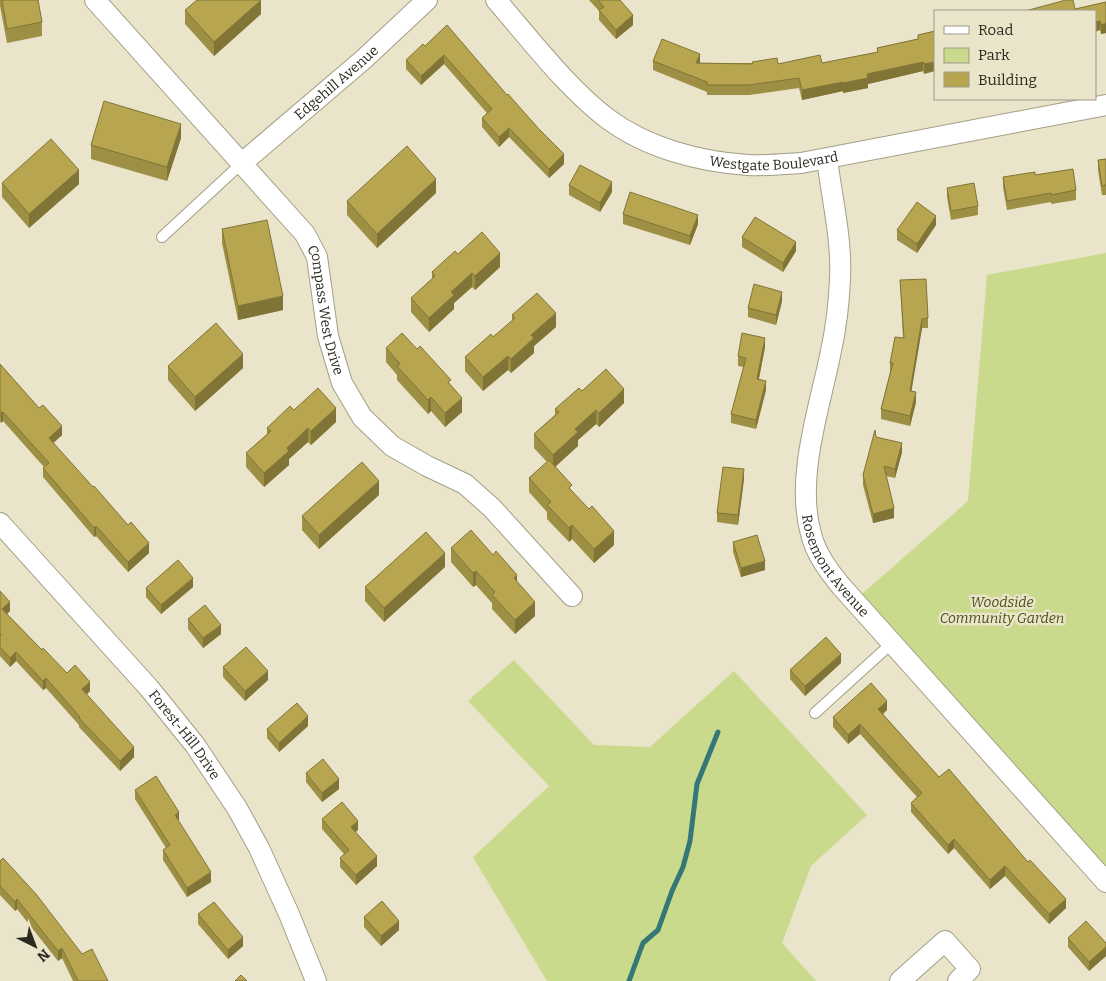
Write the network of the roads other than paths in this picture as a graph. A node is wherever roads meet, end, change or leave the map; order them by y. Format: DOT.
graph roads {
  1 [pos="95,0"];
  2 [pos="427,0"];
  3 [pos="496,0"];
  4 [pos="1106,105"];
  5 [pos="827,159"];
  6 [pos="242,163"];
  7 [pos="162,237"];
  8 [pos="0,523"];
  9 [pos="572,596"];
  10 [pos="892,642"];
  11 [pos="815,713"];
  12 [pos="1106,882"];
  13 [pos="316,981"];
  14 [pos="900,981"];
  15 [pos="958,981"];
  1 -- 6 [label="street, Compass West Drive"];
  2 -- 6 [label="street, Edgehill Avenue"];
  3 -- 5 [label="street, Westgate Boulevard"];
  4 -- 5 [label="street, Westgate Boulevard"];
  5 -- 10 [label="street, Rosemont Avenue"];
  6 -- 7 [label="lane"];
  6 -- 9 [label="street, Compass West Drive"];
  8 -- 13 [label="street, Forest-Hill Drive"];
  10 -- 11 [label="lane"];
  10 -- 12 [label="street, Rosemont Avenue"];
  14 -- 15 [label="street"];
}
